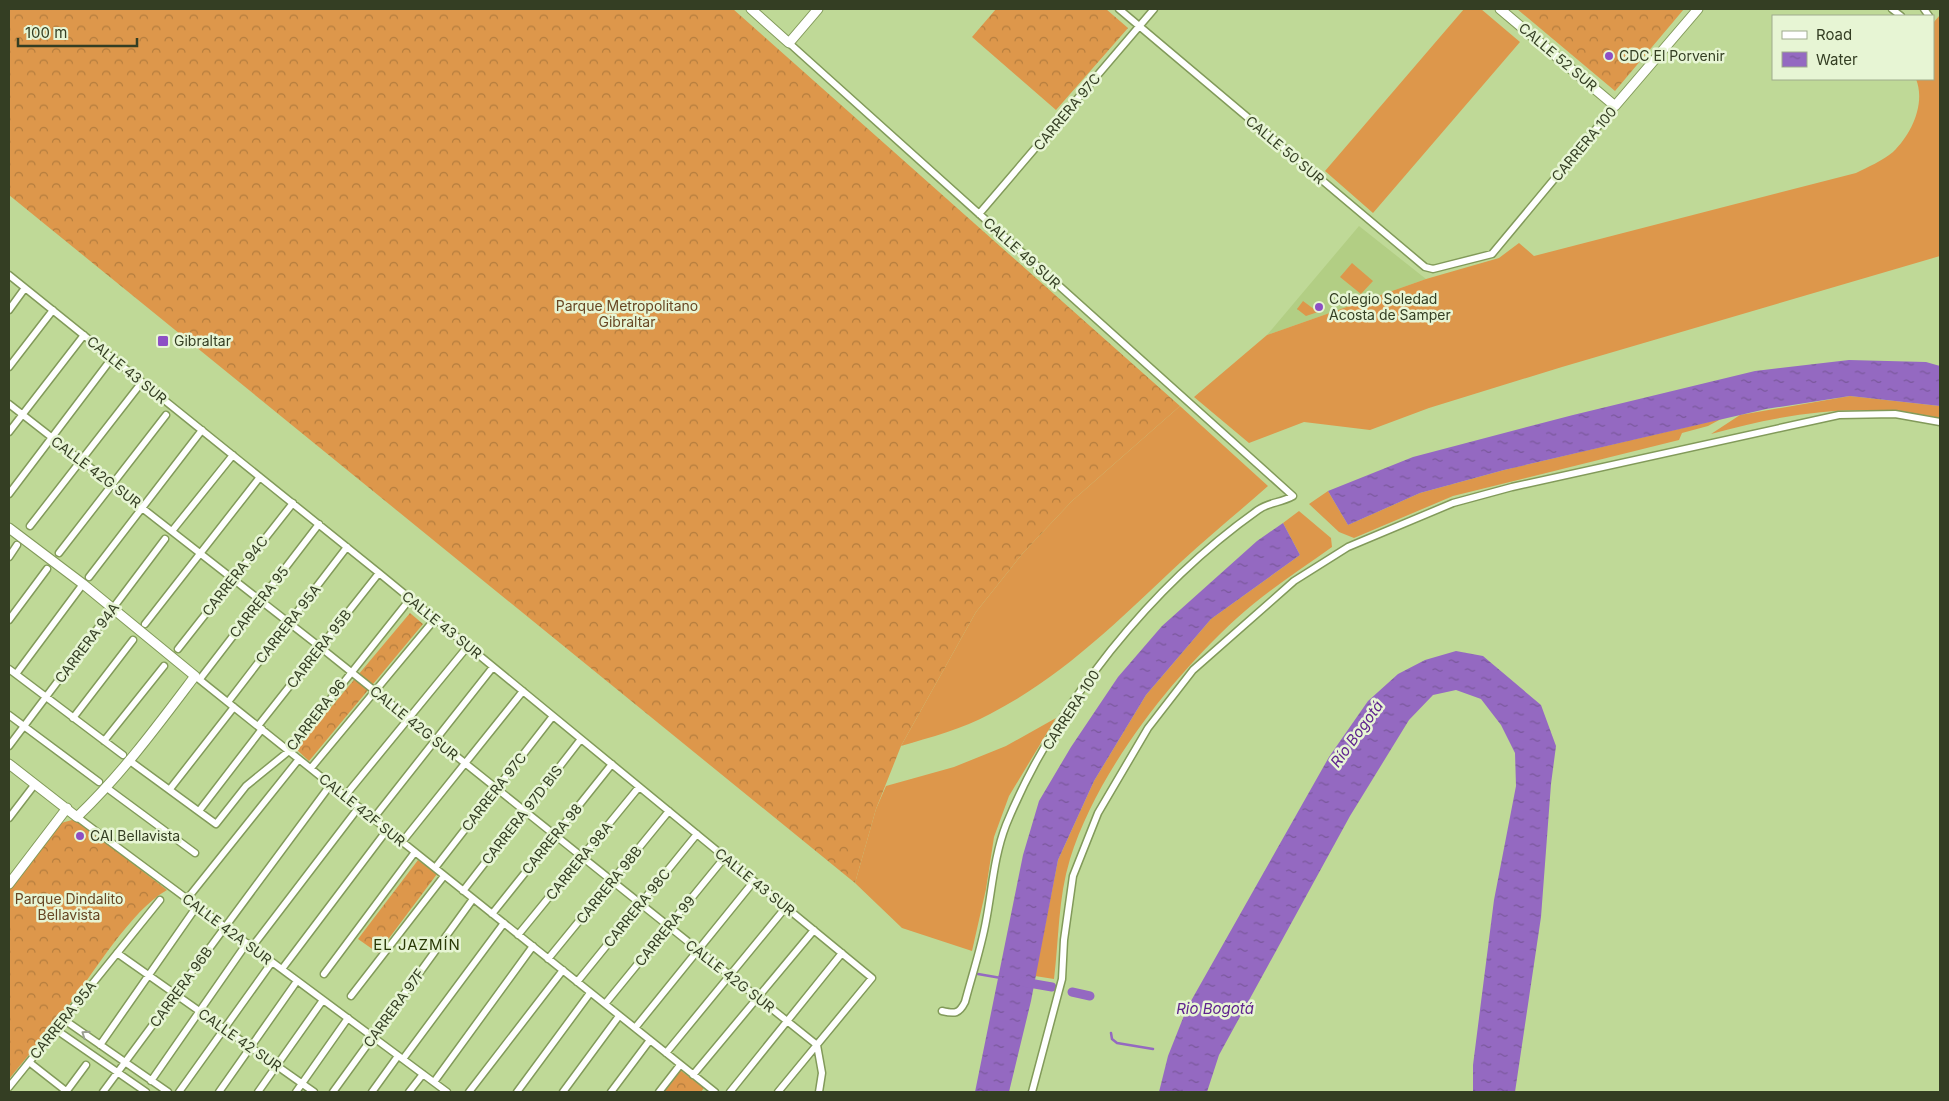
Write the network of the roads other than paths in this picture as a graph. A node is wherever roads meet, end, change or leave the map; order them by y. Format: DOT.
graph roads {
  1 [pos="751,9"];
  2 [pos="818,9"];
  3 [pos="1119,9"];
  4 [pos="1154,9"];
  5 [pos="1500,9"];
  6 [pos="1698,9"];
  7 [pos="1139,26"];
  8 [pos="789,43"];
  9 [pos="1615,106"];
  10 [pos="979,214"];
  11 [pos="1460,262"];
  12 [pos="9,275"];
  13 [pos="25,288"];
  14 [pos="9,310"];
  15 [pos="53,310"];
  16 [pos="84,335"];
  17 [pos="112,358"];
  18 [pos="9,367"];
  19 [pos="142,382"];
  20 [pos="9,404"];
  21 [pos="22,415"];
  22 [pos="166,415"];
  23 [pos="1940,422"];
  24 [pos="202,430"];
  25 [pos="9,432"];
  26 [pos="51,438"];
  27 [pos="233,455"];
  28 [pos="82,461"];
  29 [pos="260,477"];
  30 [pos="114,485"];
  31 [pos="9,494"];
  32 [pos="1293,496"];
  33 [pos="293,503"];
  34 [pos="143,508"];
  35 [pos="319,524"];
  36 [pos="30,526"];
  37 [pos="9,528"];
  38 [pos="172,531"];
  39 [pos="166,539"];
  40 [pos="17,545"];
  41 [pos="347,547"];
  42 [pos="59,552"];
  43 [pos="201,554"];
  44 [pos="9,557"];
  45 [pos="47,569"];
  46 [pos="379,573"];
  47 [pos="232,579"];
  48 [pos="86,580"];
  49 [pos="410,599"];
  50 [pos="260,601"];
  51 [pos="113,609"];
  52 [pos="435,619"];
  53 [pos="9,620"];
  54 [pos="289,623"];
  55 [pos="145,624"];
  56 [pos="133,640"];
  57 [pos="468,646"];
  58 [pos="320,647"];
  59 [pos="178,648"];
  60 [pos="164,666"];
  61 [pos="494,667"];
  62 [pos="9,669"];
  63 [pos="350,671"];
  64 [pos="16,674"];
  65 [pos="198,678"];
  66 [pos="375,691"];
  67 [pos="523,691"];
  68 [pos="46,697"];
  69 [pos="231,704"];
  70 [pos="9,715"];
  71 [pos="553,716"];
  72 [pos="73,718"];
  73 [pos="409,718"];
  74 [pos="24,726"];
  75 [pos="260,728"];
  76 [pos="581,739"];
  77 [pos="436,740"];
  78 [pos="104,741"];
  79 [pos="9,746"];
  80 [pos="289,751"];
  81 [pos="127,758"];
  82 [pos="300,759"];
  83 [pos="9,764"];
  84 [pos="465,764"];
  85 [pos="612,764"];
  86 [pos="311,768"];
  87 [pos="99,782"];
  88 [pos="35,784"];
  89 [pos="331,784"];
  90 [pos="639,786"];
  91 [pos="107,788"];
  92 [pos="496,789"];
  93 [pos="170,790"];
  94 [pos="346,796"];
  95 [pos="359,807"];
  96 [pos="67,808"];
  97 [pos="199,811"];
  98 [pos="669,811"];
  99 [pos="525,812"];
  100 [pos="77,817"];
  101 [pos="9,818"];
  102 [pos="373,819"];
  103 [pos="387,830"];
  104 [pos="697,834"];
  105 [pos="554,836"];
  106 [pos="402,842"];
  107 [pos="415,852"];
  108 [pos="195,853"];
  109 [pos="582,857"];
  110 [pos="725,857"];
  111 [pos="434,868"];
  112 [pos="444,876"];
  113 [pos="754,881"];
  114 [pos="612,882"];
  115 [pos="9,884"];
  116 [pos="463,891"];
  117 [pos="187,899"];
  118 [pos="474,899"];
  119 [pos="160,900"];
  120 [pos="640,904"];
  121 [pos="196,906"];
  122 [pos="786,907"];
  123 [pos="492,914"];
  124 [pos="504,923"];
  125 [pos="225,927"];
  126 [pos="668,927"];
  127 [pos="814,930"];
  128 [pos="518,935"];
  129 [pos="250,945"];
  130 [pos="533,946"];
  131 [pos="698,951"];
  132 [pos="117,953"];
  133 [pos="842,953"];
  134 [pos="548,959"];
  135 [pos="272,962"];
  136 [pos="282,969"];
  137 [pos="562,970"];
  138 [pos="324,974"];
  139 [pos="148,975"];
  140 [pos="730,976"];
  141 [pos="297,981"];
  142 [pos="577,982"];
  143 [pos="590,993"];
  144 [pos="175,995"];
  145 [pos="351,996"];
  146 [pos="757,998"];
  147 [pos="323,1000"];
  148 [pos="605,1004"];
  149 [pos="942,1011"];
  150 [pos="199,1012"];
  151 [pos="619,1016"];
  152 [pos="348,1018"];
  153 [pos="63,1019"];
  154 [pos="787,1021"];
  155 [pos="635,1028"];
  156 [pos="55,1029"];
  157 [pos="224,1029"];
  158 [pos="373,1037"];
  159 [pos="650,1040"];
  160 [pos="100,1045"];
  161 [pos="817,1045"];
  162 [pos="250,1047"];
  163 [pos="666,1053"];
  164 [pos="400,1057"];
  165 [pos="29,1062"];
  166 [pos="125,1062"];
  167 [pos="86,1064"];
  168 [pos="680,1065"];
  169 [pos="276,1066"];
  170 [pos="118,1072"];
  171 [pos="423,1074"];
  172 [pos="693,1075"];
  173 [pos="151,1080"];
  174 [pos="434,1082"];
  175 [pos="302,1084"];
  176 [pos="9,1087"];
  177 [pos="706,1090"];
  178 [pos="66,1092"];
  179 [pos="103,1092"];
  180 [pos="146,1092"];
  181 [pos="168,1092"];
  182 [pos="180,1092"];
  183 [pos="219,1092"];
  184 [pos="258,1092"];
  185 [pos="296,1092"];
  186 [pos="314,1092"];
  187 [pos="333,1092"];
  188 [pos="372,1092"];
  189 [pos="410,1092"];
  190 [pos="447,1092"];
  191 [pos="470,1092"];
  192 [pos="517,1092"];
  193 [pos="563,1092"];
  194 [pos="611,1092"];
  195 [pos="659,1092"];
  196 [pos="714,1092"];
  197 [pos="730,1092"];
  198 [pos="778,1092"];
  199 [pos="819,1092"];
  200 [pos="1032,1092"];
  1 -- 8 [label="street, CALLE 49 SUR"];
  2 -- 8 [label="street"];
  3 -- 7 [label="street, CALLE 50 SUR"];
  4 -- 7 [label="street, CARRERA 97C"];
  5 -- 9 [label="street, CALLE 52 SUR"];
  6 -- 9 [label="street, CARRERA 100"];
  7 -- 10 [label="street, CARRERA 97C"];
  7 -- 11 [label="street, CALLE 50 SUR"];
  8 -- 10 [label="street, CALLE 49 SUR"];
  9 -- 11 [label="street, CARRERA 100"];
  10 -- 32 [label="street, CALLE 49 SUR"];
  12 -- 13 [label="street, CALLE 43 SUR"];
  13 -- 14 [label="street"];
  13 -- 15 [label="street, CALLE 43 SUR"];
  15 -- 16 [label="street, CALLE 43 SUR"];
  15 -- 18 [label="street"];
  16 -- 17 [label="street, CALLE 43 SUR"];
  16 -- 21 [label="street"];
  17 -- 19 [label="street, CALLE 43 SUR"];
  17 -- 26 [label="street"];
  19 -- 24 [label="street, CALLE 43 SUR"];
  19 -- 28 [label="street"];
  20 -- 21 [label="street, CALLE 42G SUR"];
  21 -- 25 [label="street"];
  21 -- 26 [label="street, CALLE 42G SUR"];
  22 -- 30 [label="street"];
  23 -- 200 [label="street"];
  24 -- 27 [label="street, CALLE 43 SUR"];
  24 -- 34 [label="street"];
  26 -- 28 [label="street, CALLE 42G SUR"];
  26 -- 31 [label="street"];
  27 -- 29 [label="street, CALLE 43 SUR"];
  27 -- 38 [label="street"];
  28 -- 30 [label="street, CALLE 42G SUR"];
  28 -- 36 [label="street"];
  29 -- 33 [label="street, CALLE 43 SUR"];
  29 -- 43 [label="street"];
  30 -- 34 [label="street, CALLE 42G SUR"];
  30 -- 42 [label="street"];
  32 -- 149 [label="street, CARRERA 100"];
  33 -- 35 [label="street, CALLE 43 SUR"];
  33 -- 47 [label="street, CARRERA 94C"];
  34 -- 38 [label="street, CALLE 42G SUR"];
  34 -- 48 [label="street"];
  35 -- 41 [label="street, CALLE 43 SUR"];
  35 -- 50 [label="street, CARRERA 95"];
  37 -- 48 [label="street, CALLE 42F SUR"];
  38 -- 43 [label="street, CALLE 42G SUR"];
  39 -- 51 [label="street, CARRERA 94A"];
  40 -- 44 [label="street"];
  41 -- 46 [label="street, CALLE 43 SUR"];
  41 -- 54 [label="street, CARRERA 95A"];
  43 -- 47 [label="street, CALLE 42G SUR"];
  43 -- 55 [label="street"];
  45 -- 53 [label="street"];
  46 -- 49 [label="street, CALLE 43 SUR"];
  46 -- 58 [label="street, CARRERA 95B"];
  47 -- 50 [label="street, CALLE 42G SUR"];
  47 -- 59 [label="street, CARRERA 94C"];
  48 -- 51 [label="street, CALLE 42F SUR"];
  48 -- 64 [label="street"];
  49 -- 52 [label="street, CALLE 43 SUR"];
  49 -- 63 [label="street, CARRERA 96"];
  50 -- 54 [label="street, CALLE 42G SUR"];
  50 -- 65 [label="street, CARRERA 95"];
  51 -- 65 [label="street, CALLE 42F SUR"];
  51 -- 68 [label="street, CARRERA 94A"];
  52 -- 57 [label="street, CALLE 43 SUR"];
  52 -- 66 [label="street"];
  54 -- 58 [label="street, CALLE 42G SUR"];
  54 -- 69 [label="street, CARRERA 95A"];
  56 -- 72 [label="street"];
  57 -- 61 [label="street, CALLE 43 SUR"];
  57 -- 73 [label="street"];
  58 -- 63 [label="street, CALLE 42G SUR"];
  58 -- 75 [label="street, CARRERA 95B"];
  60 -- 78 [label="street"];
  61 -- 67 [label="street, CALLE 43 SUR"];
  61 -- 77 [label="street"];
  62 -- 64 [label="street"];
  63 -- 66 [label="street, CALLE 42G SUR"];
  63 -- 80 [label="street, CARRERA 96"];
  64 -- 68 [label="street"];
  65 -- 69 [label="street, CALLE 42F SUR"];
  65 -- 81 [label="street, CARRERA 95"];
  66 -- 73 [label="street, CALLE 42G SUR"];
  66 -- 86 [label="street"];
  67 -- 71 [label="street, CALLE 43 SUR"];
  67 -- 84 [label="street"];
  68 -- 72 [label="street"];
  68 -- 74 [label="street, CARRERA 94A"];
  69 -- 75 [label="street, CALLE 42F SUR"];
  69 -- 93 [label="street, CARRERA 95A"];
  70 -- 74 [label="street"];
  71 -- 76 [label="street, CALLE 43 SUR"];
  71 -- 92 [label="street, CARRERA 97C"];
  72 -- 78 [label="street"];
  73 -- 77 [label="street, CALLE 42G SUR"];
  73 -- 94 [label="street"];
  74 -- 79 [label="street, CARRERA 94A"];
  74 -- 87 [label="street"];
  75 -- 80 [label="street, CALLE 42F SUR"];
  75 -- 97 [label="street, CARRERA 95B"];
  76 -- 85 [label="street, CALLE 43 SUR"];
  76 -- 99 [label="street, CARRERA 97D BIS"];
  77 -- 84 [label="street, CALLE 42G SUR"];
  77 -- 102 [label="street"];
  78 -- 81 [label="street"];
  80 -- 82 [label="street, CALLE 42F SUR"];
  80 -- 97 [label="street, CARRERA 96"];
  81 -- 91 [label="street, CARRERA 95"];
  81 -- 93 [label="street"];
  82 -- 86 [label="street, CALLE 42F SUR"];
  82 -- 117 [label="street"];
  83 -- 88 [label="street, CALLE 42A SUR"];
  84 -- 92 [label="street, CALLE 42G SUR"];
  84 -- 106 [label="street"];
  85 -- 90 [label="street, CALLE 43 SUR"];
  85 -- 105 [label="street, CARRERA 98"];
  86 -- 89 [label="street, CALLE 42F SUR"];
  88 -- 96 [label="street, CALLE 42A SUR"];
  88 -- 101 [label="street"];
  89 -- 94 [label="street, CALLE 42F SUR"];
  89 -- 125 [label="street, CARRERA 96B"];
  90 -- 98 [label="street, CALLE 43 SUR"];
  90 -- 109 [label="street, CARRERA 98A"];
  91 -- 100 [label="street, CARRERA 95"];
  91 -- 108 [label="street"];
  92 -- 99 [label="street, CALLE 42G SUR"];
  92 -- 111 [label="street, CARRERA 97C"];
  93 -- 97 [label="street"];
  94 -- 95 [label="street, CALLE 42F SUR"];
  95 -- 102 [label="street, CALLE 42F SUR"];
  95 -- 129 [label="street"];
  96 -- 100 [label="street, CALLE 42A SUR"];
  96 -- 115 [label="street"];
  98 -- 104 [label="street, CALLE 43 SUR"];
  98 -- 114 [label="street, CARRERA 98B"];
  99 -- 105 [label="street, CALLE 42G SUR"];
  99 -- 116 [label="street, CARRERA 97D BIS"];
  100 -- 117 [label="street, CALLE 42A SUR"];
  102 -- 103 [label="street, CALLE 42F SUR"];
  103 -- 106 [label="street, CALLE 42F SUR"];
  103 -- 136 [label="street"];
  104 -- 110 [label="street, CALLE 43 SUR"];
  104 -- 120 [label="street, CARRERA 98C"];
  105 -- 109 [label="street, CALLE 42G SUR"];
  105 -- 123 [label="street, CARRERA 98"];
  106 -- 107 [label="street, CALLE 42F SUR"];
  107 -- 111 [label="street, CALLE 42F SUR"];
  107 -- 138 [label="street"];
  109 -- 114 [label="street, CALLE 42G SUR"];
  109 -- 128 [label="street, CARRERA 98A"];
  110 -- 113 [label="street, CALLE 43 SUR"];
  110 -- 126 [label="street, CARRERA 99"];
  111 -- 112 [label="street, CALLE 42F SUR"];
  112 -- 116 [label="street, CALLE 42F SUR"];
  112 -- 145 [label="street"];
  113 -- 122 [label="street, CALLE 43 SUR"];
  113 -- 131 [label="street"];
  114 -- 120 [label="street, CALLE 42G SUR"];
  114 -- 134 [label="street, CARRERA 98B"];
  116 -- 118 [label="street, CALLE 42F SUR"];
  117 -- 121 [label="street, CALLE 42A SUR"];
  118 -- 123 [label="street, CALLE 42F SUR"];
  118 -- 158 [label="street, CARRERA 97F"];
  119 -- 132 [label="street"];
  120 -- 126 [label="street, CALLE 42G SUR"];
  120 -- 142 [label="street, CARRERA 98C"];
  121 -- 125 [label="street, CALLE 42A SUR"];
  121 -- 139 [label="street"];
  122 -- 127 [label="street, CALLE 43 SUR"];
  122 -- 140 [label="street"];
  123 -- 124 [label="street, CALLE 42F SUR"];
  124 -- 128 [label="street, CALLE 42F SUR"];
  124 -- 164 [label="street"];
  125 -- 129 [label="street, CALLE 42A SUR"];
  125 -- 144 [label="street, CARRERA 96B"];
  126 -- 131 [label="street, CALLE 42G SUR"];
  126 -- 148 [label="street, CARRERA 99"];
  127 -- 133 [label="street, CALLE 43 SUR"];
  127 -- 146 [label="street"];
  128 -- 130 [label="street, CALLE 42F SUR"];
  129 -- 135 [label="street, CALLE 42A SUR"];
  129 -- 150 [label="street"];
  130 -- 134 [label="street, CALLE 42F SUR"];
  130 -- 174 [label="street"];
  131 -- 140 [label="street, CALLE 42G SUR"];
  131 -- 155 [label="street"];
  132 -- 139 [label="street, CALLE 42 SUR"];
  132 -- 153 [label="street, CARRERA 95A"];
  133 -- 154 [label="street"];
  133 -- 161 [label="street, CALLE 43 SUR"];
  134 -- 137 [label="street, CALLE 42F SUR"];
  135 -- 136 [label="street, CALLE 42A SUR"];
  135 -- 157 [label="street"];
  136 -- 141 [label="street, CALLE 42A SUR"];
  137 -- 142 [label="street, CALLE 42F SUR"];
  137 -- 191 [label="street"];
  139 -- 144 [label="street, CALLE 42 SUR"];
  139 -- 160 [label="street"];
  140 -- 146 [label="street, CALLE 42G SUR"];
  140 -- 163 [label="street"];
  141 -- 147 [label="street, CALLE 42A SUR"];
  141 -- 162 [label="street"];
  142 -- 143 [label="street, CALLE 42F SUR"];
  143 -- 148 [label="street, CALLE 42F SUR"];
  143 -- 192 [label="street"];
  144 -- 150 [label="street, CALLE 42 SUR"];
  144 -- 166 [label="street, CARRERA 96B"];
  146 -- 154 [label="street, CALLE 42G SUR"];
  146 -- 172 [label="street"];
  147 -- 152 [label="street, CALLE 42A SUR"];
  147 -- 169 [label="street"];
  148 -- 151 [label="street, CALLE 42F SUR"];
  150 -- 157 [label="street, CALLE 42 SUR"];
  150 -- 173 [label="street"];
  151 -- 155 [label="street, CALLE 42F SUR"];
  151 -- 193 [label="street"];
  152 -- 158 [label="street, CALLE 42A SUR"];
  152 -- 175 [label="street"];
  153 -- 156 [label="street, CARRERA 95A"];
  160 -- 153 [label="street, one-way"];
  154 -- 161 [label="street, CALLE 42G SUR"];
  154 -- 197 [label="street"];
  155 -- 159 [label="street, CALLE 42F SUR"];
  156 -- 165 [label="street, CARRERA 95A"];
  156 -- 170 [label="street"];
  157 -- 162 [label="street, CALLE 42 SUR"];
  157 -- 182 [label="street"];
  158 -- 164 [label="street, CALLE 42A SUR"];
  158 -- 187 [label="street, CARRERA 97F"];
  159 -- 163 [label="street, CALLE 42F SUR"];
  159 -- 194 [label="street"];
  160 -- 166 [label="street"];
  161 -- 198 [label="street"];
  161 -- 199 [label="street"];
  162 -- 169 [label="street, CALLE 42 SUR"];
  162 -- 183 [label="street"];
  163 -- 168 [label="street, CALLE 42F SUR"];
  164 -- 171 [label="street, CALLE 42A SUR"];
  164 -- 188 [label="street"];
  165 -- 176 [label="street, CARRERA 95A"];
  165 -- 178 [label="street"];
  166 -- 170 [label="street, CARRERA 96B"];
  166 -- 173 [label="street"];
  167 -- 178 [label="street"];
  168 -- 172 [label="street, CALLE 42F SUR"];
  168 -- 195 [label="street"];
  169 -- 175 [label="street, CALLE 42 SUR"];
  169 -- 184 [label="street"];
  170 -- 179 [label="street, CARRERA 96B"];
  170 -- 180 [label="street"];
  171 -- 174 [label="street, CALLE 42A SUR"];
  171 -- 189 [label="street"];
  172 -- 177 [label="street, CALLE 42F SUR"];
  173 -- 181 [label="street"];
  174 -- 190 [label="street, CALLE 42A SUR"];
  175 -- 185 [label="street"];
  175 -- 186 [label="street, CALLE 42 SUR"];
  177 -- 196 [label="street, CALLE 42F SUR"];
}
